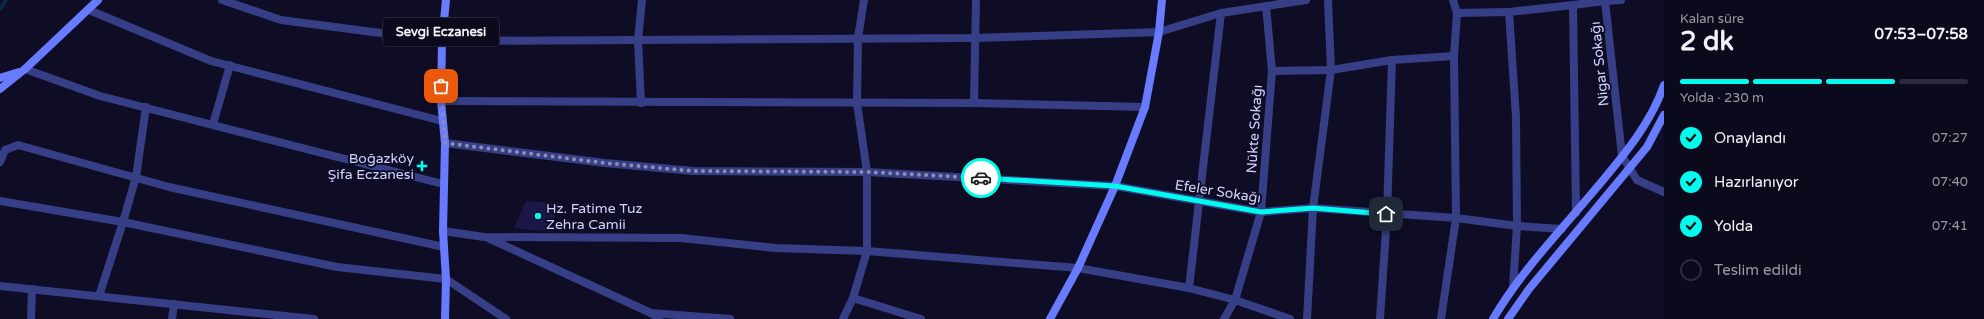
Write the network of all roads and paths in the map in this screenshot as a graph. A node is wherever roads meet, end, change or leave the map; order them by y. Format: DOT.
graph roads {
  1 [pos="98,0"];
  2 [pos="222,0"];
  3 [pos="446,0"];
  4 [pos="642,0"];
  5 [pos="864,0"];
  6 [pos="976,0"];
  7 [pos="1162,0"];
  8 [pos="1306,0"];
  9 [pos="1328,0"];
  10 [pos="1453,0"];
  11 [pos="1621,0"];
  12 [pos="1605,1"];
  13 [pos="1572,5"];
  14 [pos="1266,6"];
  15 [pos="89,10"];
  16 [pos="1509,12"];
  17 [pos="1221,13"];
  18 [pos="1458,13"];
  19 [pos="1158,32"];
  20 [pos="858,38"];
  21 [pos="976,38"];
  22 [pos="638,40"];
  23 [pos="442,41"];
  24 [pos="1454,56"];
  25 [pos="1392,60"];
  26 [pos="230,65"];
  27 [pos="25,69"];
  28 [pos="1331,70"];
  29 [pos="1272,71"];
  30 [pos="0,78"];
  31 [pos="1664,85"];
  32 [pos="0,89"];
  33 [pos="441,101"];
  34 [pos="641,103"];
  35 [pos="857,103"];
  36 [pos="974,103"];
  37 [pos="146,107"];
  38 [pos="1145,107"];
  39 [pos="1664,116"];
  40 [pos="442,121"];
  41 [pos="213,124"];
  42 [pos="445,143"];
  43 [pos="1622,156"];
  44 [pos="0,162"];
  45 [pos="1629,169"];
  46 [pos="867,172"];
  47 [pos="136,177"];
  48 [pos="443,184"];
  49 [pos="1115,186"];
  50 [pos="1664,192"];
  51 [pos="0,201"];
  52 [pos="1199,201"];
  53 [pos="1313,208"];
  54 [pos="1261,212"];
  55 [pos="1576,213"];
  56 [pos="1386,214"];
  57 [pos="1456,218"];
  58 [pos="123,222"];
  59 [pos="1517,226"];
  60 [pos="1562,229"];
  61 [pos="442,231"];
  62 [pos="484,237"];
  63 [pos="444,247"];
  64 [pos="867,251"];
  65 [pos="1078,268"];
  66 [pos="446,279"];
  67 [pos="0,286"];
  68 [pos="1513,287"];
  69 [pos="1189,288"];
  70 [pos="32,289"];
  71 [pos="99,296"];
  72 [pos="853,298"];
  73 [pos="1236,300"];
  74 [pos="174,304"];
  75 [pos="651,313"];
  76 [pos="276,317"];
  77 [pos="31,319"];
  78 [pos="172,319"];
  79 [pos="314,319"];
  80 [pos="445,319"];
  81 [pos="506,319"];
  82 [pos="659,319"];
  83 [pos="730,319"];
  84 [pos="843,319"];
  85 [pos="921,319"];
  86 [pos="1050,319"];
  87 [pos="1224,319"];
  88 [pos="1290,319"];
  89 [pos="1307,319"];
  90 [pos="1380,319"];
  91 [pos="1441,319"];
  92 [pos="1493,319"];
  93 [pos="1508,319"];
  1 -- 15 [label="main road"];
  2 -- 23 [label="street"];
  3 -- 23 [label="main road"];
  4 -- 22 [label="street"];
  5 -- 20 [label="street"];
  6 -- 21 [label="street"];
  7 -- 19 [label="main road"];
  8 -- 14 [label="street"];
  9 -- 28 [label="street"];
  10 -- 18 [label="street"];
  11 -- 12 [label="street"];
  12 -- 13 [label="street, Nigar Sokağı"];
  12 -- 43 [label="street, Nigar Sokağı"];
  13 -- 16 [label="street, Nigar Sokağı"];
  13 -- 55 [label="street"];
  14 -- 17 [label="street"];
  14 -- 29 [label="street, Nükte Sokağı"];
  15 -- 26 [label="street"];
  15 -- 27 [label="main road"];
  16 -- 18 [label="street, Nigar Sokağı"];
  16 -- 59 [label="street"];
  17 -- 19 [label="street"];
  17 -- 52 [label="street"];
  18 -- 24 [label="street"];
  19 -- 21 [label="street"];
  19 -- 38 [label="main road"];
  20 -- 21 [label="street"];
  20 -- 22 [label="street"];
  20 -- 35 [label="street"];
  21 -- 36 [label="street"];
  22 -- 23 [label="street"];
  22 -- 34 [label="street"];
  23 -- 33 [label="main road"];
  24 -- 25 [label="street"];
  24 -- 57 [label="street"];
  25 -- 28 [label="street"];
  25 -- 56 [label="street"];
  26 -- 40 [label="street"];
  26 -- 41 [label="street"];
  27 -- 30 [label="main road"];
  27 -- 32 [label="main road"];
  27 -- 37 [label="street"];
  28 -- 29 [label="street"];
  28 -- 53 [label="street"];
  29 -- 54 [label="street, Nükte Sokağı"];
  31 -- 43 [label="main road"];
  33 -- 34 [label="street"];
  33 -- 40 [label="main road"];
  34 -- 35 [label="street"];
  35 -- 36 [label="street"];
  35 -- 46 [label="street"];
  36 -- 38 [label="street"];
  37 -- 41 [label="street"];
  37 -- 47 [label="street"];
  38 -- 49 [label="main road"];
  39 -- 45 [label="main road"];
  40 -- 42 [label="main road"];
  41 -- 48 [label="street"];
  42 -- 46 [label="street, Efeler Sokağı"];
  42 -- 48 [label="main road"];
  43 -- 45 [label="street"];
  43 -- 55 [label="main road"];
  44 -- 47 [label="street"];
  45 -- 50 [label="street"];
  45 -- 93 [label="main road"];
  46 -- 49 [label="street, Efeler Sokağı"];
  46 -- 64 [label="street"];
  47 -- 58 [label="street"];
  47 -- 63 [label="street"];
  48 -- 61 [label="main road"];
  49 -- 52 [label="street, Efeler Sokağı"];
  49 -- 65 [label="main road"];
  51 -- 58 [label="street"];
  52 -- 54 [label="street, Efeler Sokağı"];
  52 -- 69 [label="street"];
  53 -- 54 [label="street, Efeler Sokağı"];
  53 -- 56 [label="street, Efeler Sokağı"];
  53 -- 89 [label="street"];
  54 -- 73 [label="street, Nükte Sokağı"];
  55 -- 60 [label="main road"];
  56 -- 57 [label="street, Efeler Sokağı"];
  56 -- 90 [label="street"];
  57 -- 59 [label="street, Efeler Sokağı"];
  57 -- 91 [label="street"];
  58 -- 66 [label="street"];
  58 -- 71 [label="street"];
  59 -- 60 [label="street, Efeler Sokağı"];
  59 -- 68 [label="street"];
  60 -- 68 [label="main road"];
  61 -- 62 [label="street"];
  61 -- 63 [label="main road"];
  62 -- 64 [label="street"];
  62 -- 75 [label="street"];
  63 -- 66 [label="main road"];
  64 -- 65 [label="street"];
  64 -- 72 [label="street"];
  65 -- 69 [label="street"];
  65 -- 86 [label="main road"];
  66 -- 80 [label="main road"];
  66 -- 81 [label="street"];
  67 -- 70 [label="street"];
  68 -- 92 [label="main road"];
  69 -- 73 [label="street"];
  70 -- 71 [label="street"];
  70 -- 77 [label="street"];
  71 -- 74 [label="street"];
  72 -- 84 [label="street"];
  72 -- 85 [label="street"];
  73 -- 87 [label="street, Nükte Sokağı"];
  73 -- 88 [label="street"];
  74 -- 76 [label="street"];
  74 -- 78 [label="street"];
  75 -- 82 [label="street"];
  75 -- 83 [label="street"];
  76 -- 79 [label="street"];
}
